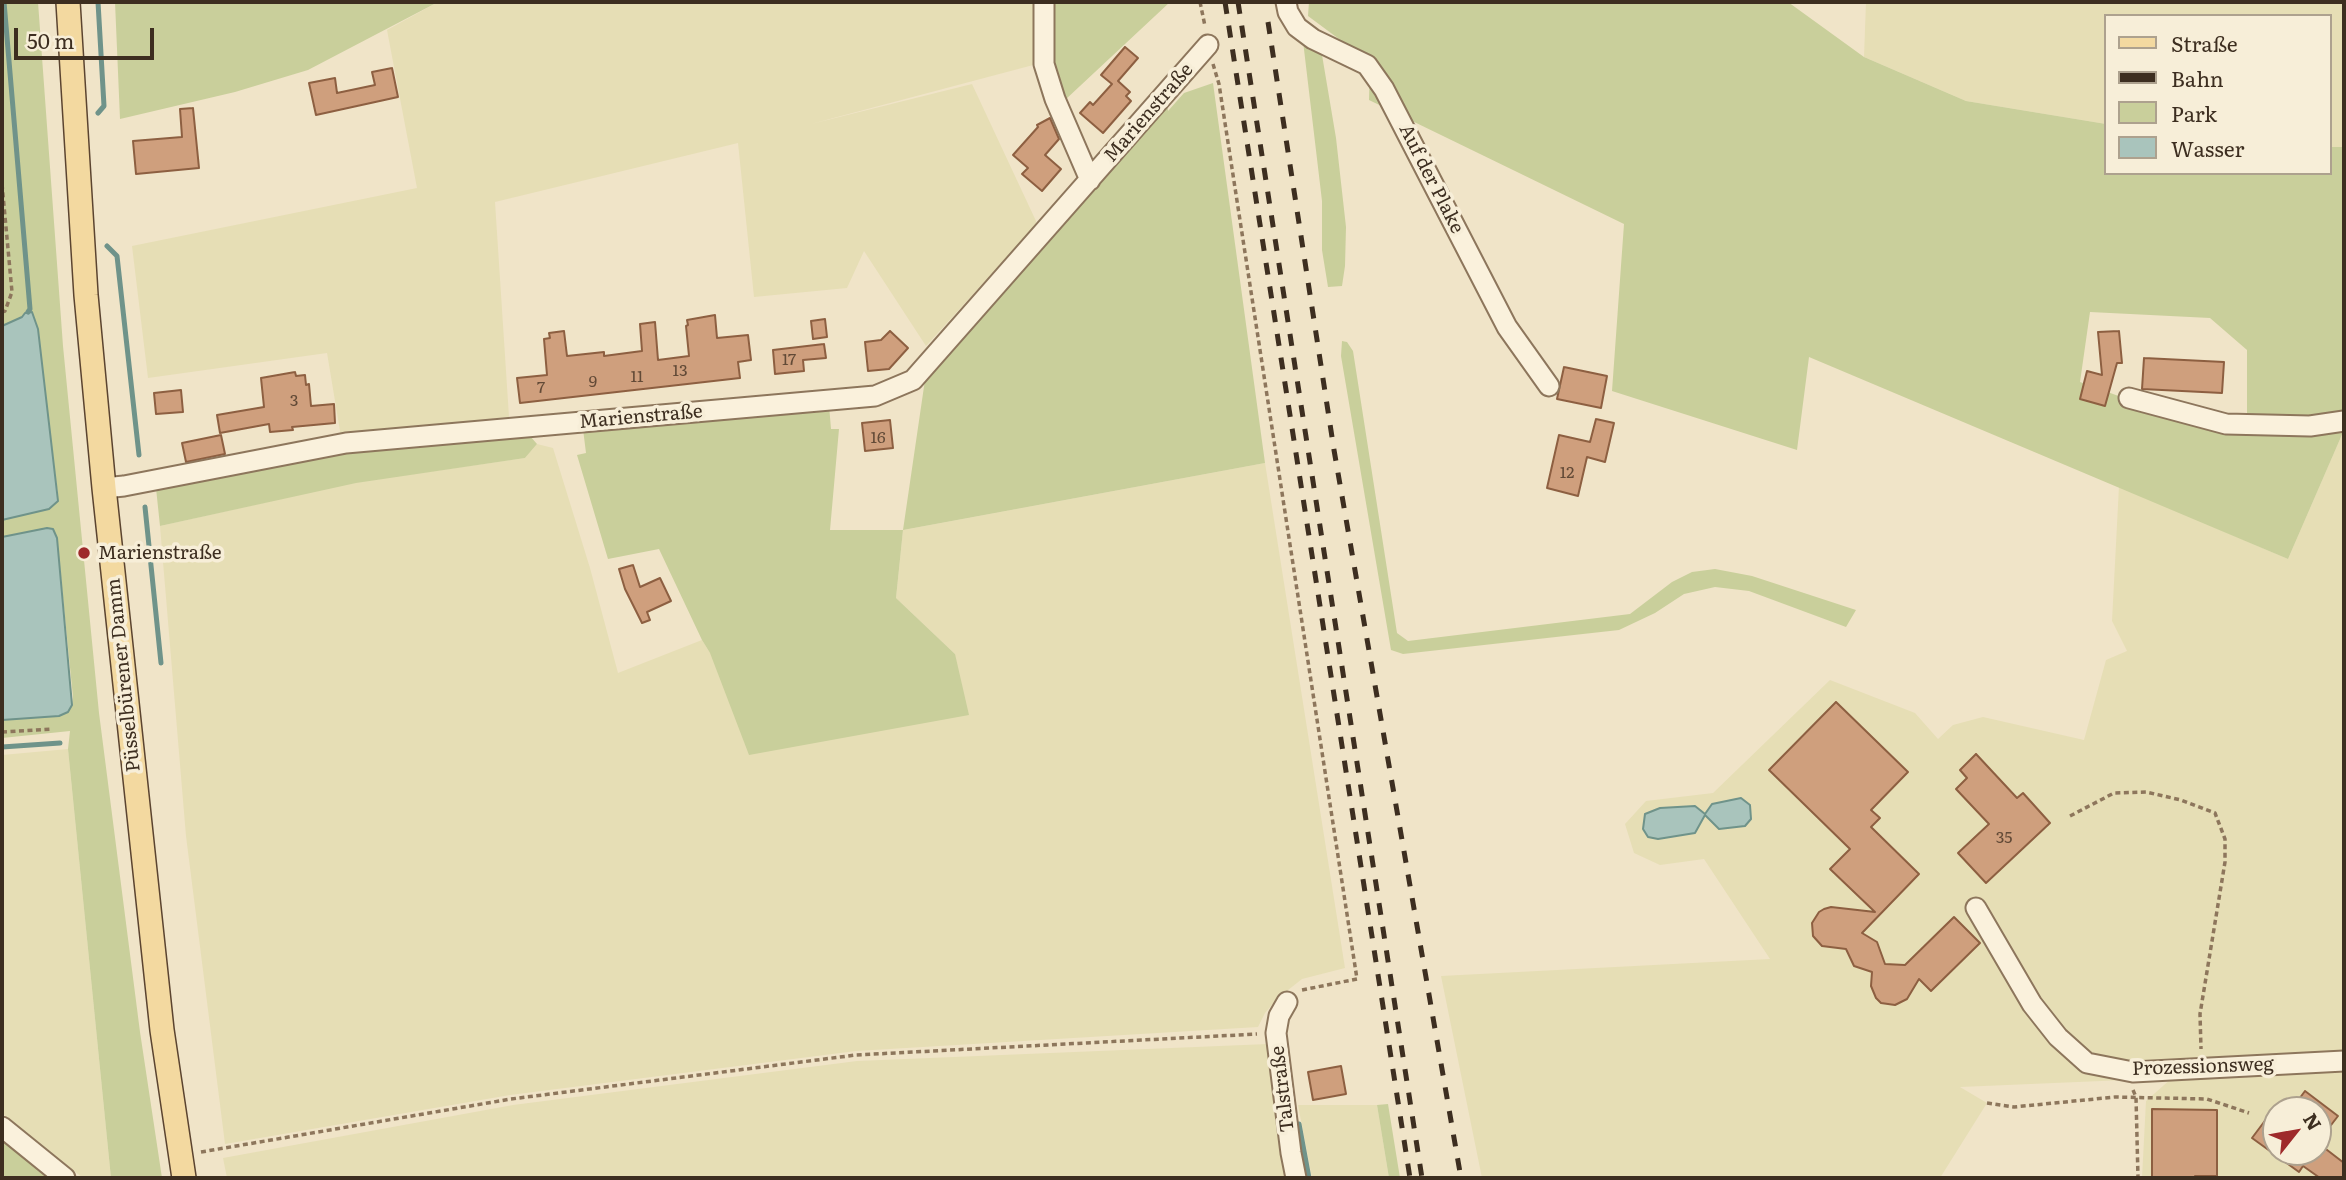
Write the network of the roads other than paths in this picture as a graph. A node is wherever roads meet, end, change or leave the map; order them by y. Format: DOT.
graph roads {
  1 [pos="68,2"];
  2 [pos="1044,2"];
  3 [pos="1286,2"];
  4 [pos="1208,45"];
  5 [pos="1090,180"];
  6 [pos="1549,386"];
  7 [pos="2129,398"];
  8 [pos="2344,421"];
  9 [pos="104,488"];
  10 [pos="1976,908"];
  11 [pos="1287,1002"];
  12 [pos="2344,1061"];
  13 [pos="2,1127"];
  14 [pos="65,1178"];
  15 [pos="184,1178"];
  16 [pos="1296,1178"];
  1 -- 9 [label="main road, Püsselbürener Damm"];
  2 -- 5 [label="street, Marienstraße"];
  3 -- 6 [label="street, Auf der Plake"];
  4 -- 5 [label="street, Marienstraße"];
  5 -- 9 [label="street, Marienstraße"];
  7 -- 8 [label="street"];
  9 -- 15 [label="main road, Püsselbürener Damm"];
  10 -- 12 [label="street, Prozessionsweg"];
  11 -- 16 [label="street, Talstraße"];
  13 -- 14 [label="street"];
}
